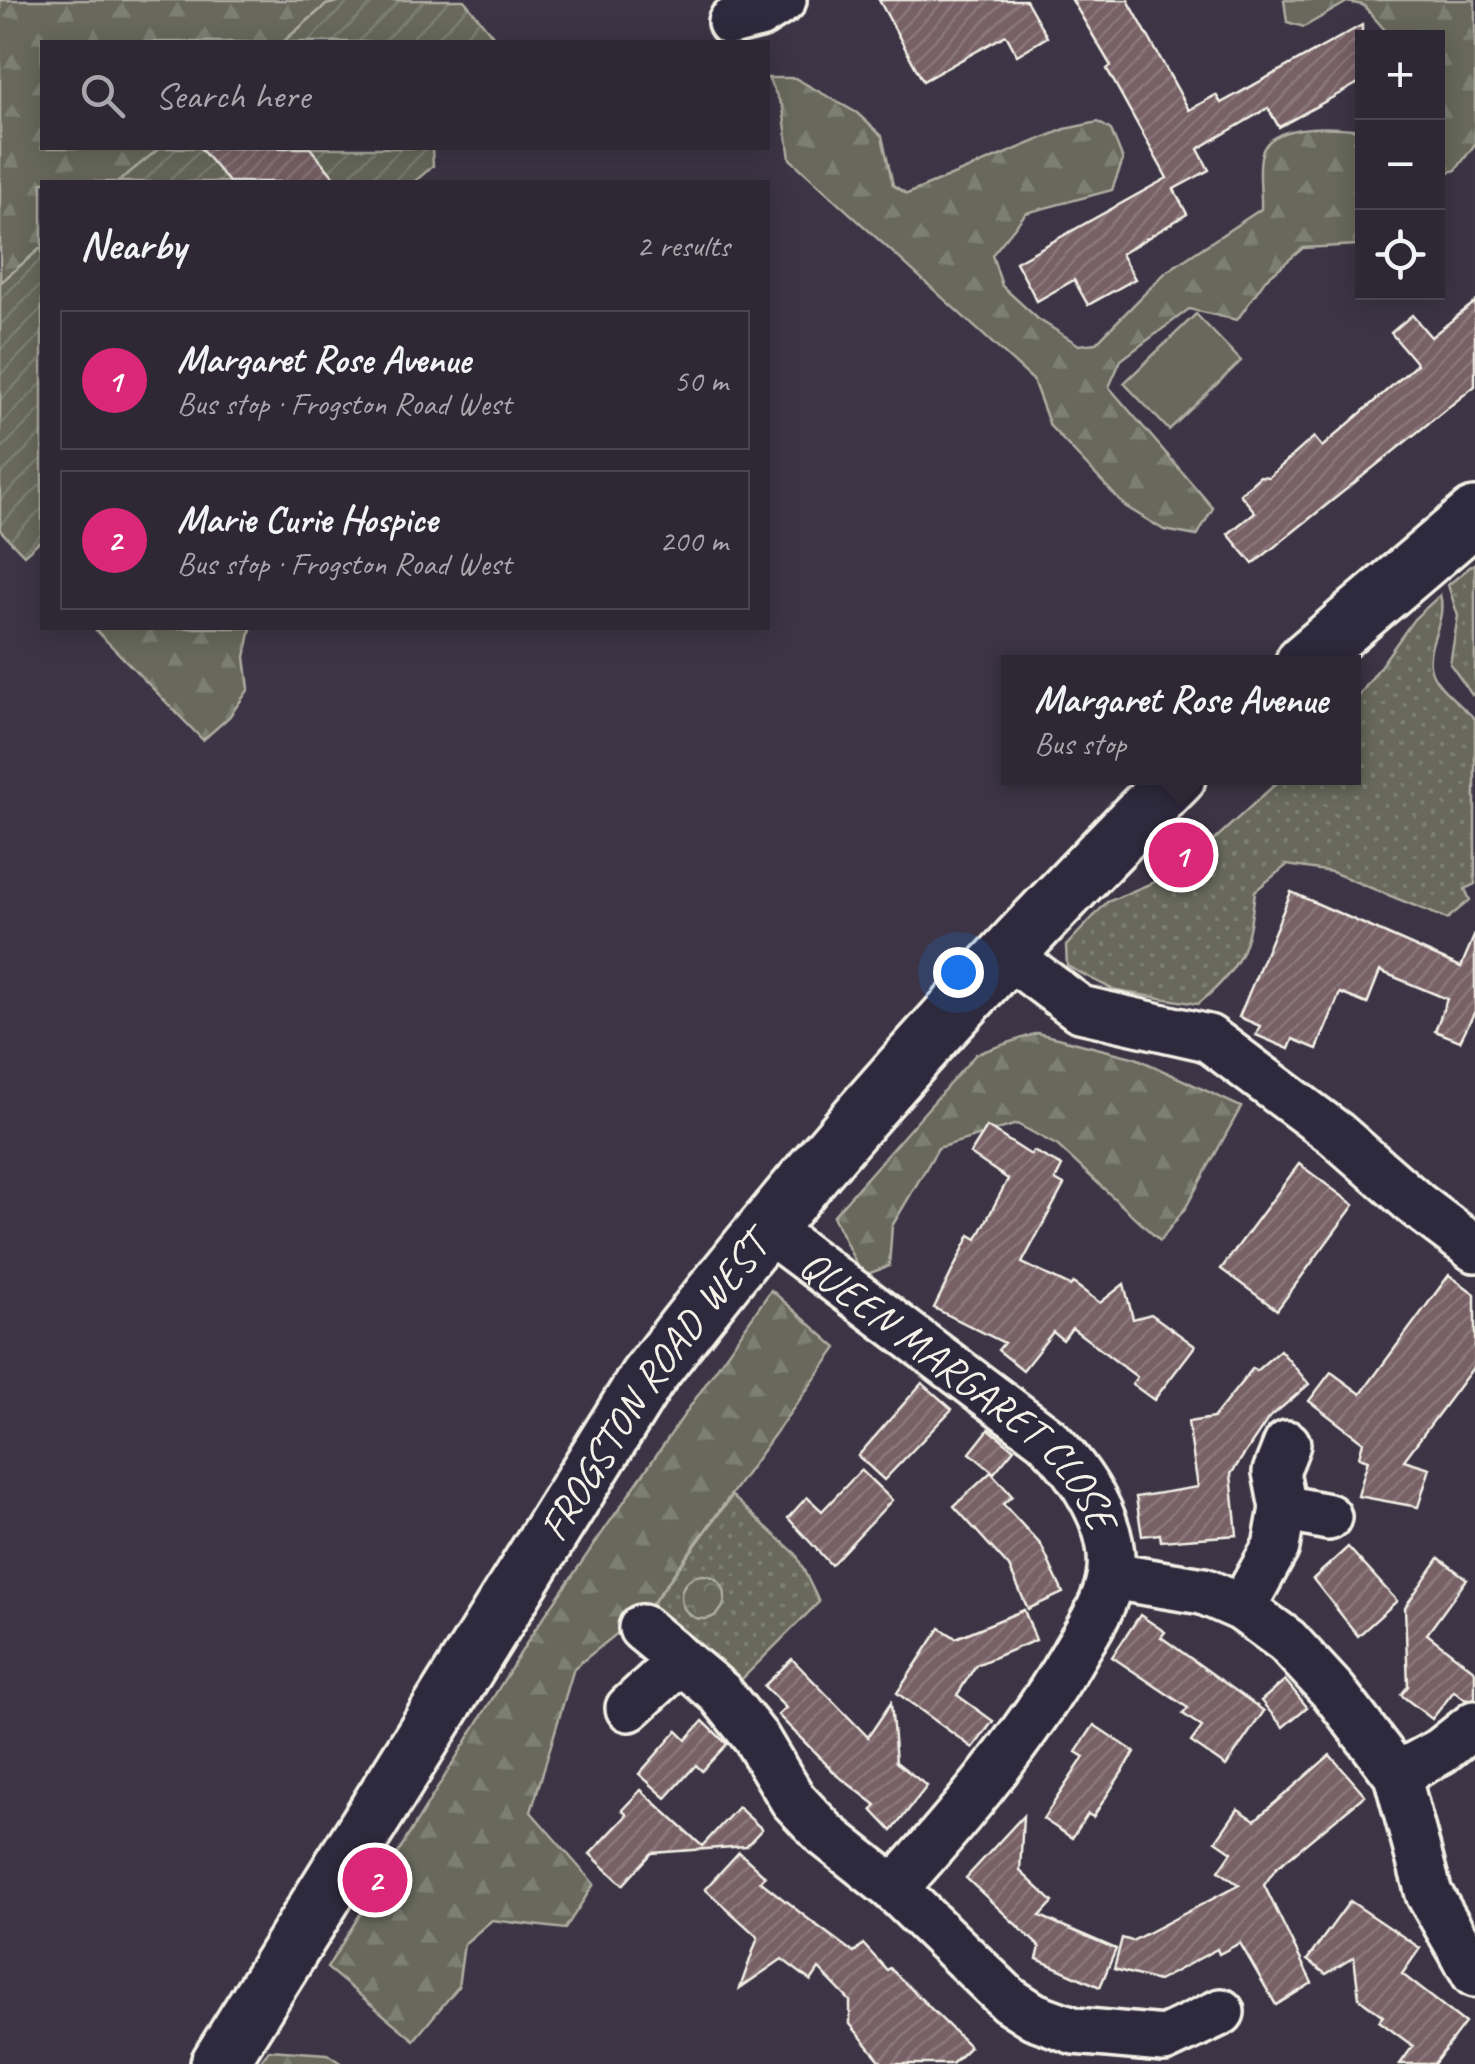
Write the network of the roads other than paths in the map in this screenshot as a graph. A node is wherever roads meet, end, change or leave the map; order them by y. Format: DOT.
graph roads {
  1 [pos="784,0"];
  2 [pos="730,22"];
  3 [pos="1475,516"];
  4 [pos="1312,655"];
  5 [pos="1170,785"];
  6 [pos="1004,952"];
  7 [pos="765,1227"];
  8 [pos="1475,1249"];
  9 [pos="1287,1444"];
  10 [pos="1284,1508"];
  11 [pos="1328,1517"];
  12 [pos="1111,1576"];
  13 [pos="1242,1608"];
  14 [pos="642,1628"];
  15 [pos="680,1661"];
  16 [pos="629,1708"];
  17 [pos="1475,1724"];
  18 [pos="1397,1775"];
  19 [pos="894,1889"];
  20 [pos="1475,1974"];
  21 [pos="1221,2012"];
  22 [pos="1169,2051"];
  23 [pos="219,2064"];
  1 -- 2 [label="street"];
  3 -- 4 [label="main road"];
  5 -- 6 [label="main road, FROGSTON ROAD WEST"];
  6 -- 7 [label="main road, FROGSTON ROAD WEST"];
  6 -- 8 [label="street"];
  7 -- 12 [label="street, QUEEN MARGARET CLOSE"];
  7 -- 23 [label="main road, FROGSTON ROAD WEST"];
  9 -- 10 [label="street"];
  10 -- 11 [label="street"];
  10 -- 13 [label="street"];
  12 -- 13 [label="street, QUEEN MARGARET CLOSE"];
  12 -- 19 [label="street, QUEEN MARGARET CLOSE"];
  13 -- 18 [label="street, QUEEN MARGARET CLOSE"];
  14 -- 15 [label="street"];
  15 -- 16 [label="street"];
  15 -- 19 [label="street"];
  17 -- 18 [label="street"];
  18 -- 20 [label="street, QUEEN MARGARET CLOSE"];
  19 -- 22 [label="street"];
  21 -- 22 [label="street"];
}
